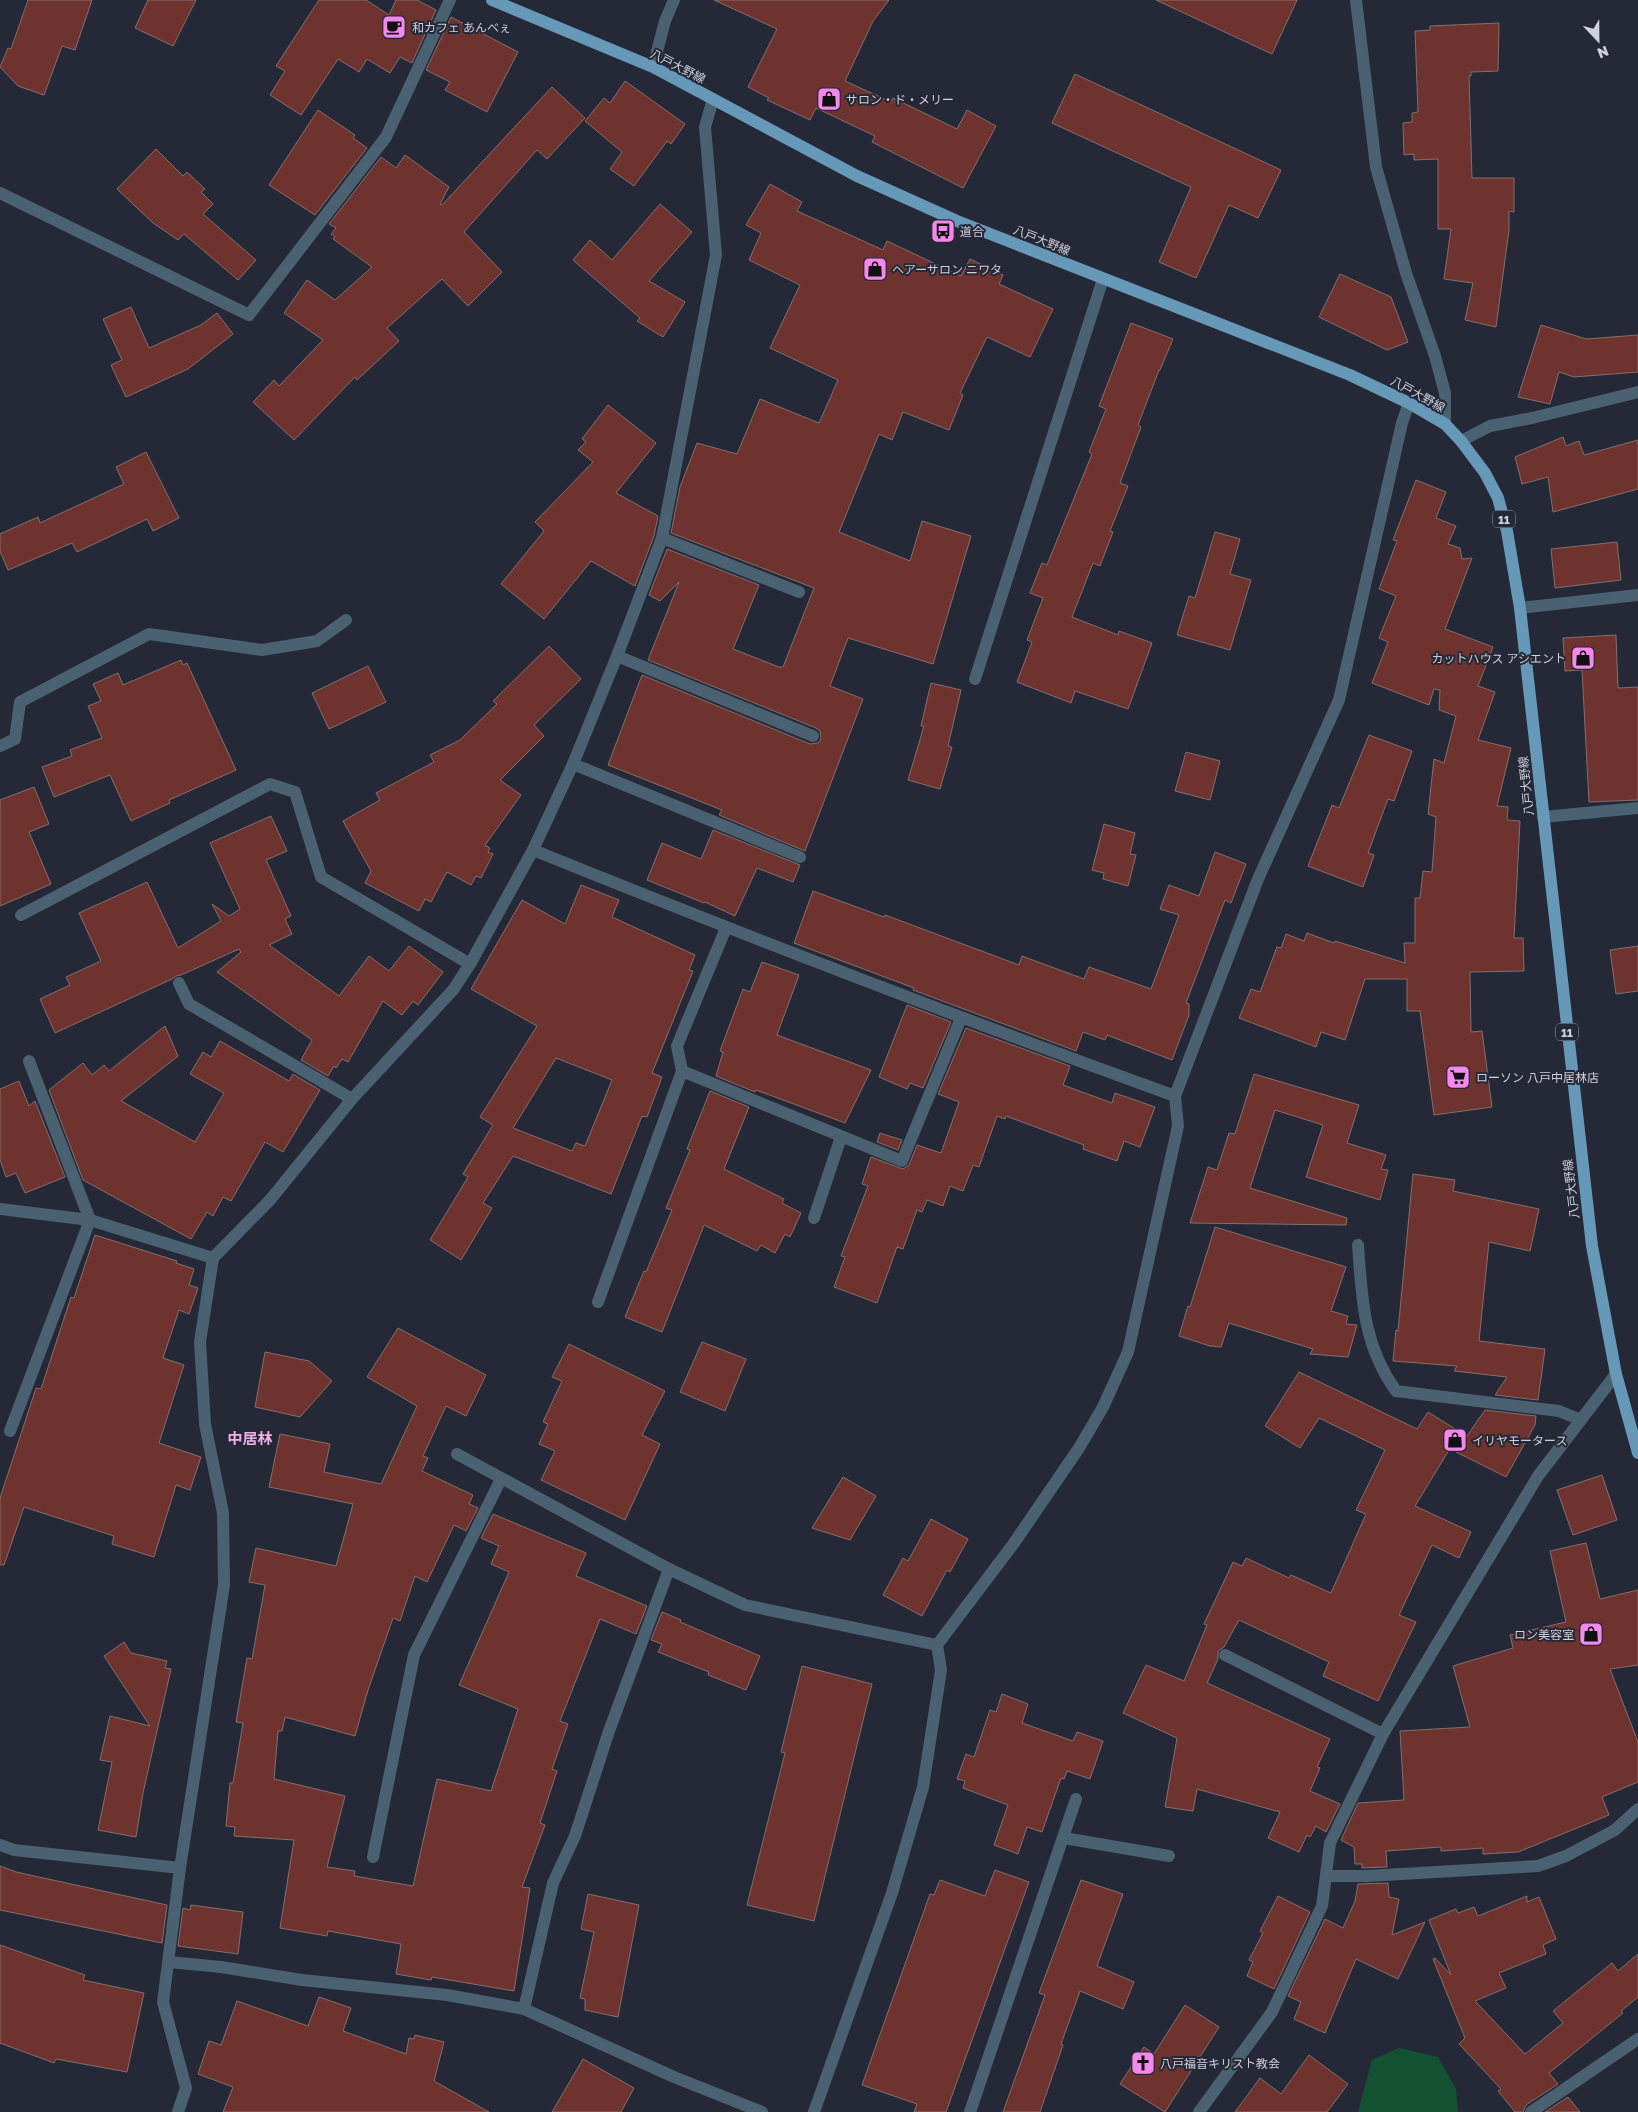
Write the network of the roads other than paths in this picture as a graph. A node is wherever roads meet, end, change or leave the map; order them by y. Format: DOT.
graph roads {
  1 [pos="450,0"];
  2 [pos="492,0"];
  3 [pos="674,0"];
  4 [pos="1356,0"];
  5 [pos="653,67"];
  6 [pos="713,100"];
  7 [pos="0,193"];
  8 [pos="1102,279"];
  9 [pos="1638,392"];
  10 [pos="1409,402"];
  11 [pos="1444,424"];
  12 [pos="1461,441"];
  13 [pos="662,538"];
  14 [pos="799,592"];
  15 [pos="1638,595"];
  16 [pos="1520,608"];
  17 [pos="346,620"];
  18 [pos="617,656"];
  19 [pos="975,678"];
  20 [pos="813,736"];
  21 [pos="0,746"];
  22 [pos="573,764"];
  23 [pos="1638,808"];
  24 [pos="1543,817"];
  25 [pos="533,850"];
  26 [pos="800,857"];
  27 [pos="21,914"];
  28 [pos="726,928"];
  29 [pos="470,964"];
  30 [pos="179,983"];
  31 [pos="961,1018"];
  32 [pos="29,1061"];
  33 [pos="682,1071"];
  34 [pos="1175,1096"];
  35 [pos="352,1099"];
  36 [pos="841,1136"];
  37 [pos="0,1209"];
  38 [pos="814,1218"];
  39 [pos="90,1220"];
  40 [pos="1358,1245"];
  41 [pos="214,1258"];
  42 [pos="598,1302"];
  43 [pos="1616,1374"];
  44 [pos="1581,1420"];
  45 [pos="10,1431"];
  46 [pos="1638,1453"];
  47 [pos="457,1454"];
  48 [pos="501,1479"];
  49 [pos="669,1569"];
  50 [pos="937,1644"];
  51 [pos="1225,1655"];
  52 [pos="1383,1734"];
  53 [pos="1076,1799"];
  54 [pos="1638,1809"];
  55 [pos="1064,1838"];
  56 [pos="0,1845"];
  57 [pos="1168,1856"];
  58 [pos="373,1857"];
  59 [pos="180,1868"];
  60 [pos="1326,1876"];
  61 [pos="169,1962"];
  62 [pos="524,2009"];
  63 [pos="1638,2039"];
  64 [pos="178,2112"];
  65 [pos="762,2112"];
  66 [pos="814,2112"];
  67 [pos="970,2112"];
  68 [pos="1199,2112"];
  69 [pos="1531,2112"];
  1 -- 7 [label="street"];
  2 -- 5 [label="main road, 八戸大野線 / 11"];
  3 -- 5 [label="street"];
  4 -- 11 [label="street"];
  5 -- 6 [label="main road, 八戸大野線 / 11"];
  6 -- 8 [label="main road, 八戸大野線 / 11"];
  6 -- 13 [label="street"];
  8 -- 10 [label="main road, 八戸大野線 / 11"];
  8 -- 19 [label="street"];
  9 -- 12 [label="street"];
  10 -- 11 [label="main road, 八戸大野線 / 11"];
  10 -- 34 [label="street"];
  11 -- 12 [label="main road, 八戸大野線 / 11"];
  12 -- 16 [label="main road, 八戸大野線 / 11"];
  13 -- 14 [label="street"];
  13 -- 18 [label="street"];
  15 -- 16 [label="street"];
  16 -- 24 [label="main road, 八戸大野線 / 11"];
  17 -- 21 [label="street"];
  18 -- 20 [label="street"];
  18 -- 22 [label="street"];
  22 -- 25 [label="street"];
  22 -- 26 [label="street"];
  23 -- 24 [label="street"];
  24 -- 43 [label="main road, 八戸大野線 / 11"];
  25 -- 28 [label="street"];
  25 -- 29 [label="street"];
  27 -- 29 [label="street"];
  28 -- 31 [label="street"];
  28 -- 33 [label="street"];
  29 -- 35 [label="street"];
  30 -- 35 [label="street"];
  31 -- 34 [label="street"];
  31 -- 36 [label="street"];
  32 -- 39 [label="street"];
  33 -- 36 [label="street"];
  33 -- 42 [label="street"];
  34 -- 50 [label="street"];
  35 -- 41 [label="street"];
  36 -- 38 [label="street"];
  37 -- 39 [label="street"];
  39 -- 41 [label="street"];
  39 -- 45 [label="street"];
  40 -- 44 [label="street"];
  41 -- 59 [label="street"];
  43 -- 44 [label="street"];
  43 -- 46 [label="main road, 八戸大野線 / 11"];
  44 -- 52 [label="street"];
  47 -- 48 [label="street"];
  48 -- 49 [label="street"];
  48 -- 58 [label="street"];
  49 -- 50 [label="street"];
  49 -- 62 [label="street"];
  50 -- 66 [label="street"];
  51 -- 52 [label="street"];
  52 -- 60 [label="street"];
  53 -- 55 [label="street"];
  54 -- 60 [label="street"];
  55 -- 57 [label="street"];
  55 -- 67 [label="street"];
  56 -- 59 [label="street"];
  59 -- 61 [label="street"];
  60 -- 68 [label="street"];
  61 -- 62 [label="street"];
  61 -- 64 [label="street"];
  62 -- 65 [label="street"];
  63 -- 69 [label="street"];
}
